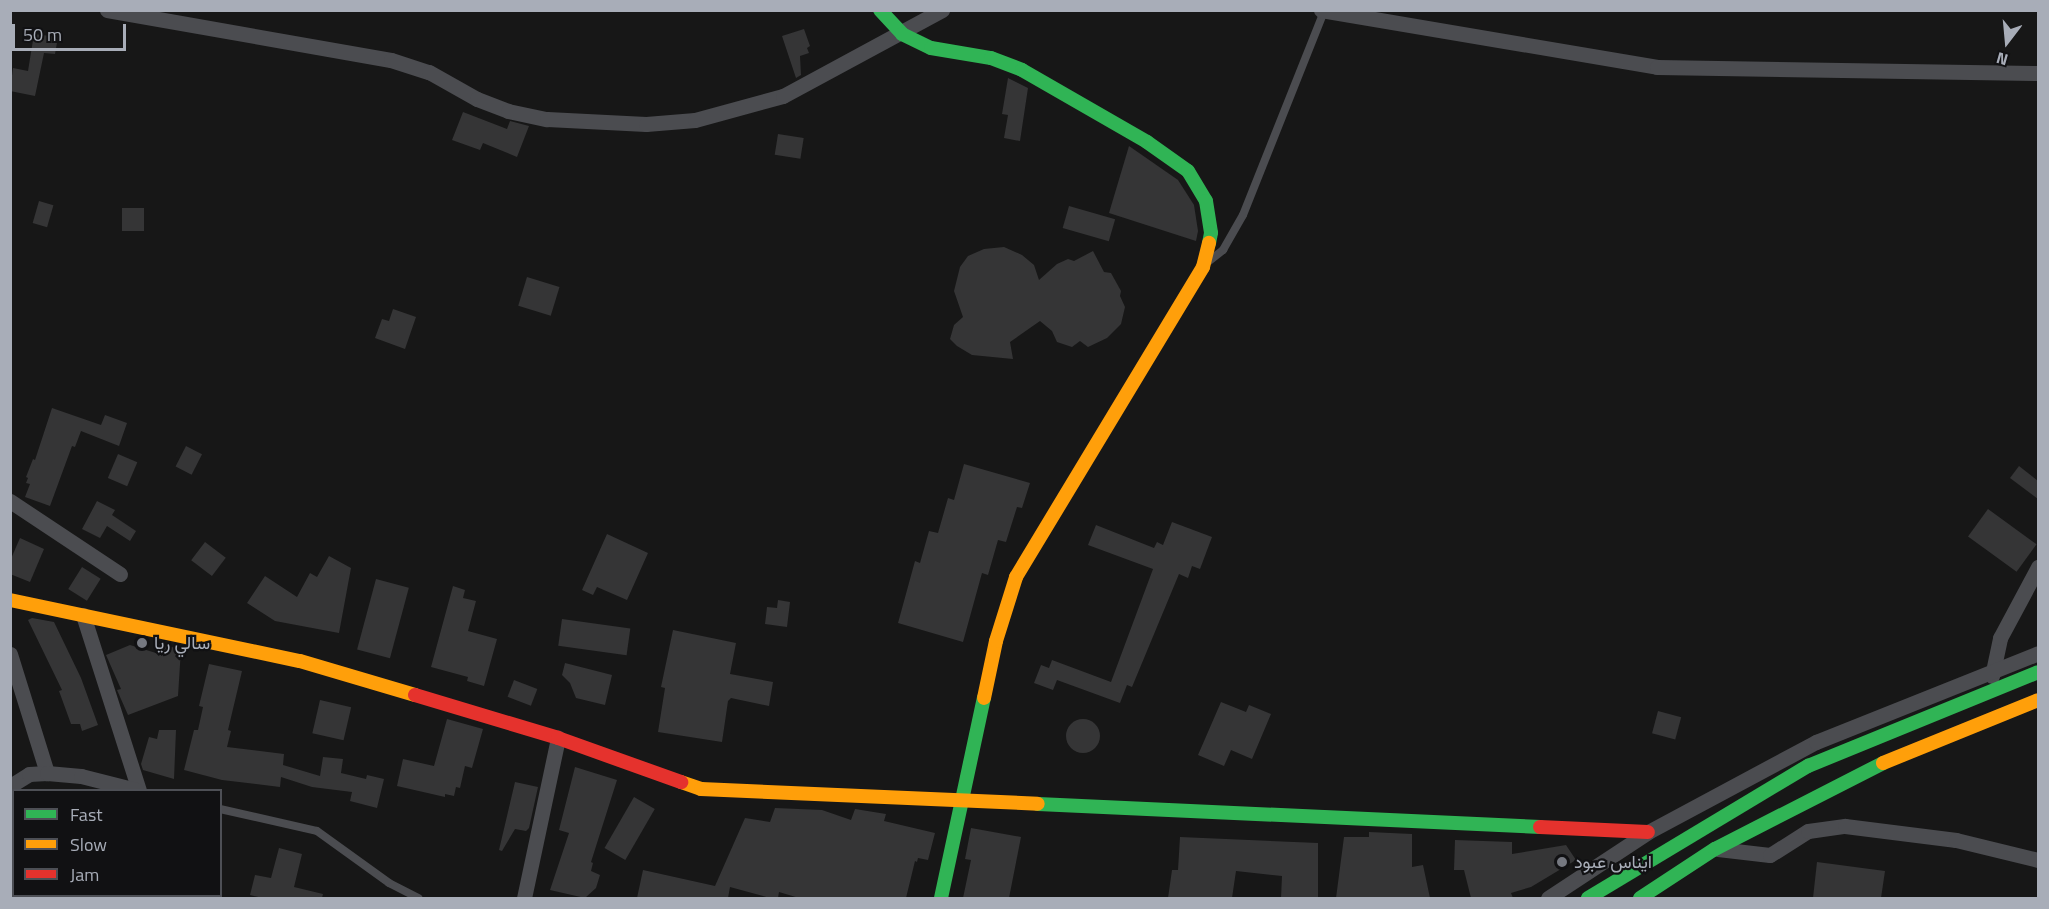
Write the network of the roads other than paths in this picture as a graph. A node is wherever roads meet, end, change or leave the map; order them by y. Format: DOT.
graph roads {
  1 [pos="107,10"];
  2 [pos="880,10"];
  3 [pos="942,10"];
  4 [pos="1323,11"];
  5 [pos="902,34"];
  6 [pos="2038,73"];
  7 [pos="1203,267"];
  8 [pos="10,501"];
  9 [pos="2038,567"];
  10 [pos="120,574"];
  11 [pos="10,600"];
  12 [pos="83,615"];
  13 [pos="2038,653"];
  14 [pos="10,654"];
  15 [pos="1994,668"];
  16 [pos="2038,672"];
  17 [pos="1988,691"];
  18 [pos="2038,700"];
  19 [pos="558,738"];
  20 [pos="47,773"];
  21 [pos="10,786"];
  22 [pos="133,789"];
  23 [pos="137,789"];
  24 [pos="963,802"];
  25 [pos="222,809"];
  26 [pos="1648,832"];
  27 [pos="1715,849"];
  28 [pos="2038,860"];
  29 [pos="418,898"];
  30 [pos="524,898"];
  31 [pos="941,898"];
  32 [pos="1548,898"];
  33 [pos="1588,898"];
  34 [pos="1640,898"];
  1 -- 5 [label="street"];
  2 -- 5 [label="street"];
  3 -- 5 [label="street"];
  4 -- 6 [label="street"];
  4 -- 7 [label="lane"];
  5 -- 7 [label="street"];
  7 -- 24 [label="street"];
  8 -- 10 [label="street"];
  9 -- 15 [label="street"];
  11 -- 12 [label="street"];
  12 -- 19 [label="street"];
  12 -- 23 [label="street"];
  13 -- 15 [label="street"];
  14 -- 20 [label="street"];
  15 -- 17 [label="street"];
  15 -- 26 [label="street"];
  16 -- 17 [label="street"];
  17 -- 33 [label="street"];
  18 -- 27 [label="street"];
  19 -- 24 [label="street"];
  19 -- 30 [label="street"];
  20 -- 21 [label="street"];
  20 -- 22 [label="street"];
  24 -- 26 [label="street"];
  24 -- 31 [label="street"];
  25 -- 29 [label="lane"];
  26 -- 32 [label="street"];
  27 -- 28 [label="street"];
  27 -- 34 [label="street"];
}
